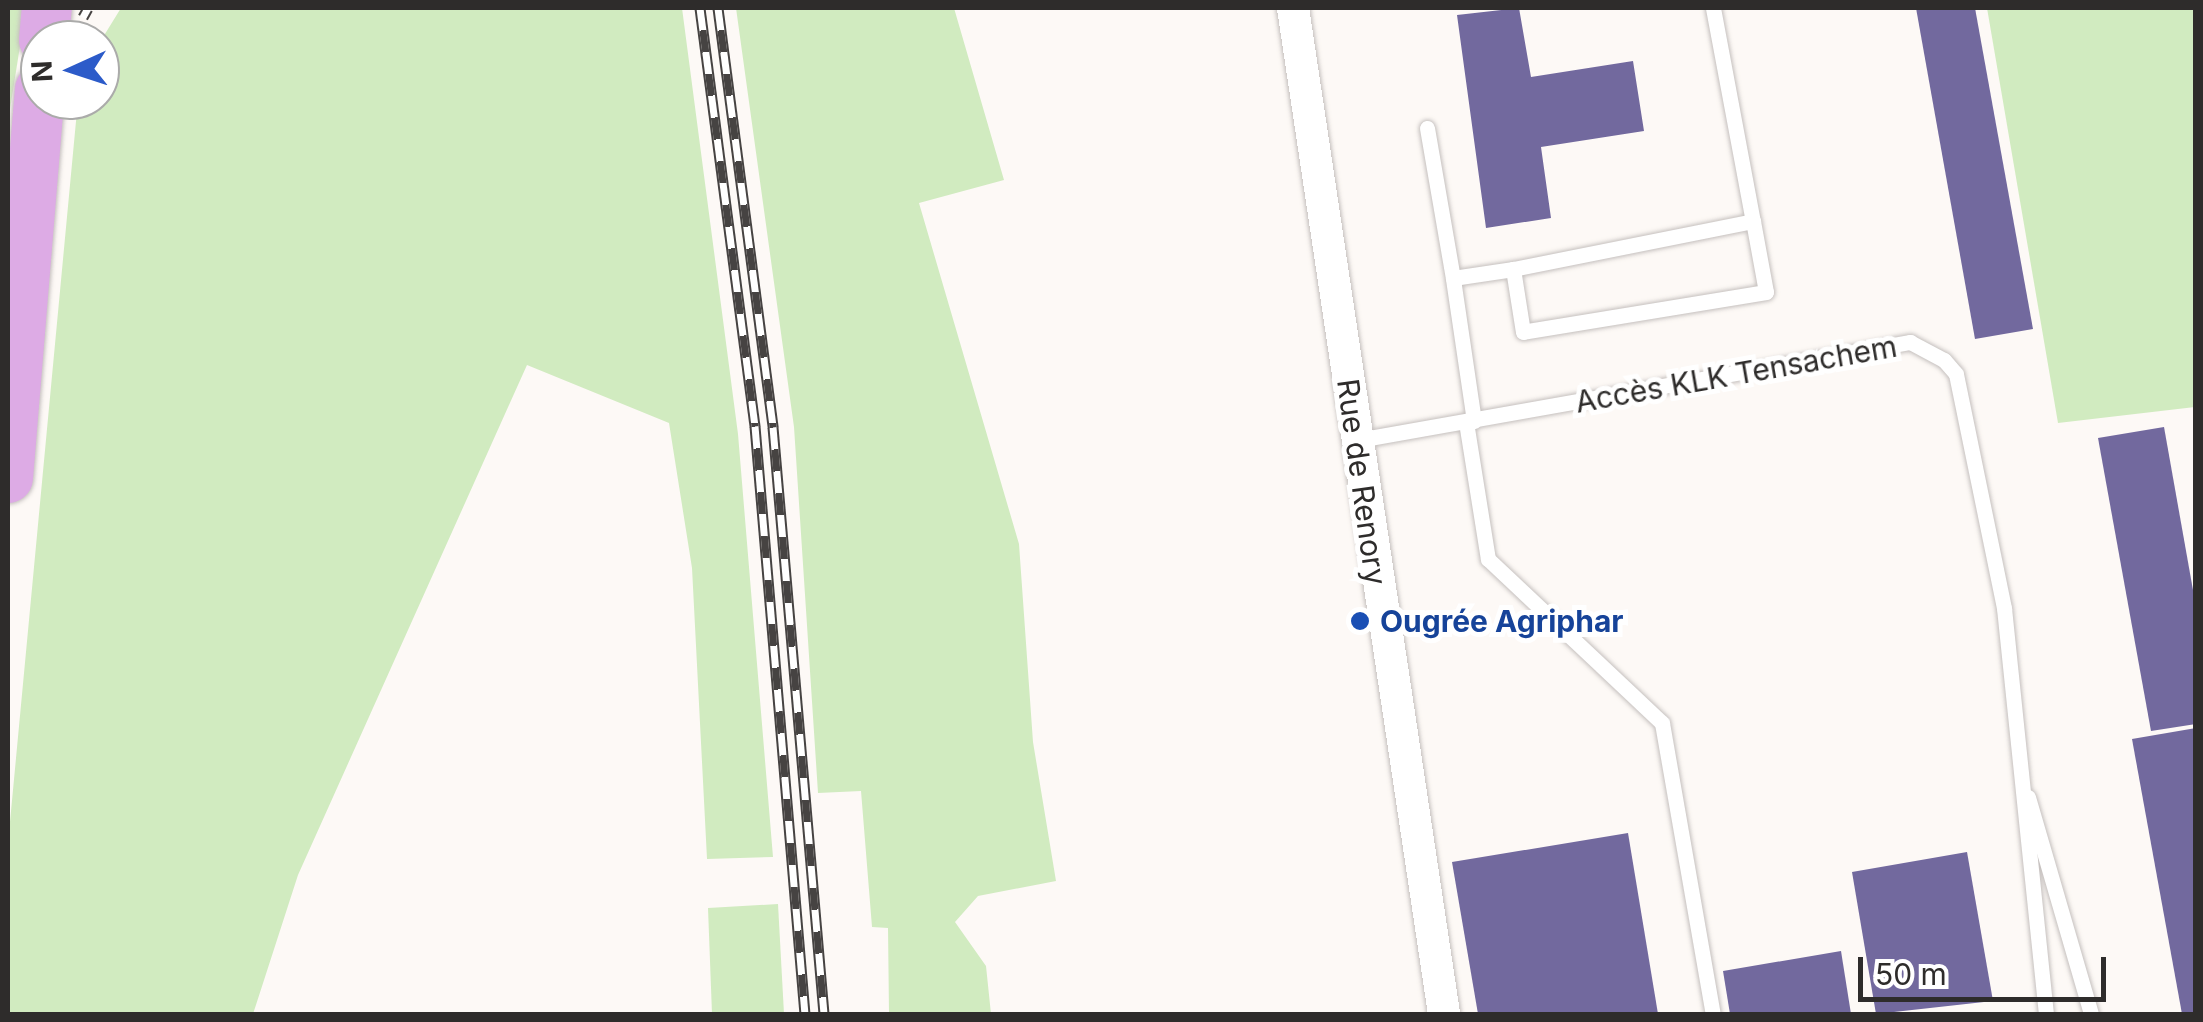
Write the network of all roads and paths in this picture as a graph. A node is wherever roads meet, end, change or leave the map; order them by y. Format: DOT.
graph roads {
  1 [pos="1293,8"];
  2 [pos="1714,8"];
  3 [pos="37,120"];
  4 [pos="1427,128"];
  5 [pos="1753,221"];
  6 [pos="1513,269"];
  7 [pos="1453,278"];
  8 [pos="1470,421"];
  9 [pos="1355,440"];
  10 [pos="8,478"];
  11 [pos="2017,760"];
  12 [pos="1444,1014"];
  13 [pos="1713,1014"];
  14 [pos="2046,1014"];
  15 [pos="2091,1014"];
  1 -- 9 [label="street, Rue de Renory"];
  2 -- 5 [label="lane"];
  3 -- 10 [label="main road"];
  4 -- 7 [label="lane"];
  5 -- 6 [label="lane"];
  5 -- 6 [label="lane"];
  6 -- 7 [label="lane"];
  7 -- 8 [label="lane"];
  8 -- 9 [label="lane, Accès KLK Tensachem"];
  8 -- 11 [label="lane, Accès KLK Tensachem"];
  8 -- 13 [label="lane"];
  9 -- 12 [label="street, Rue de Renory"];
  11 -- 14 [label="lane, Accès KLK Tensachem"];
  11 -- 15 [label="lane, Accès KLK Tensachem"];
}
